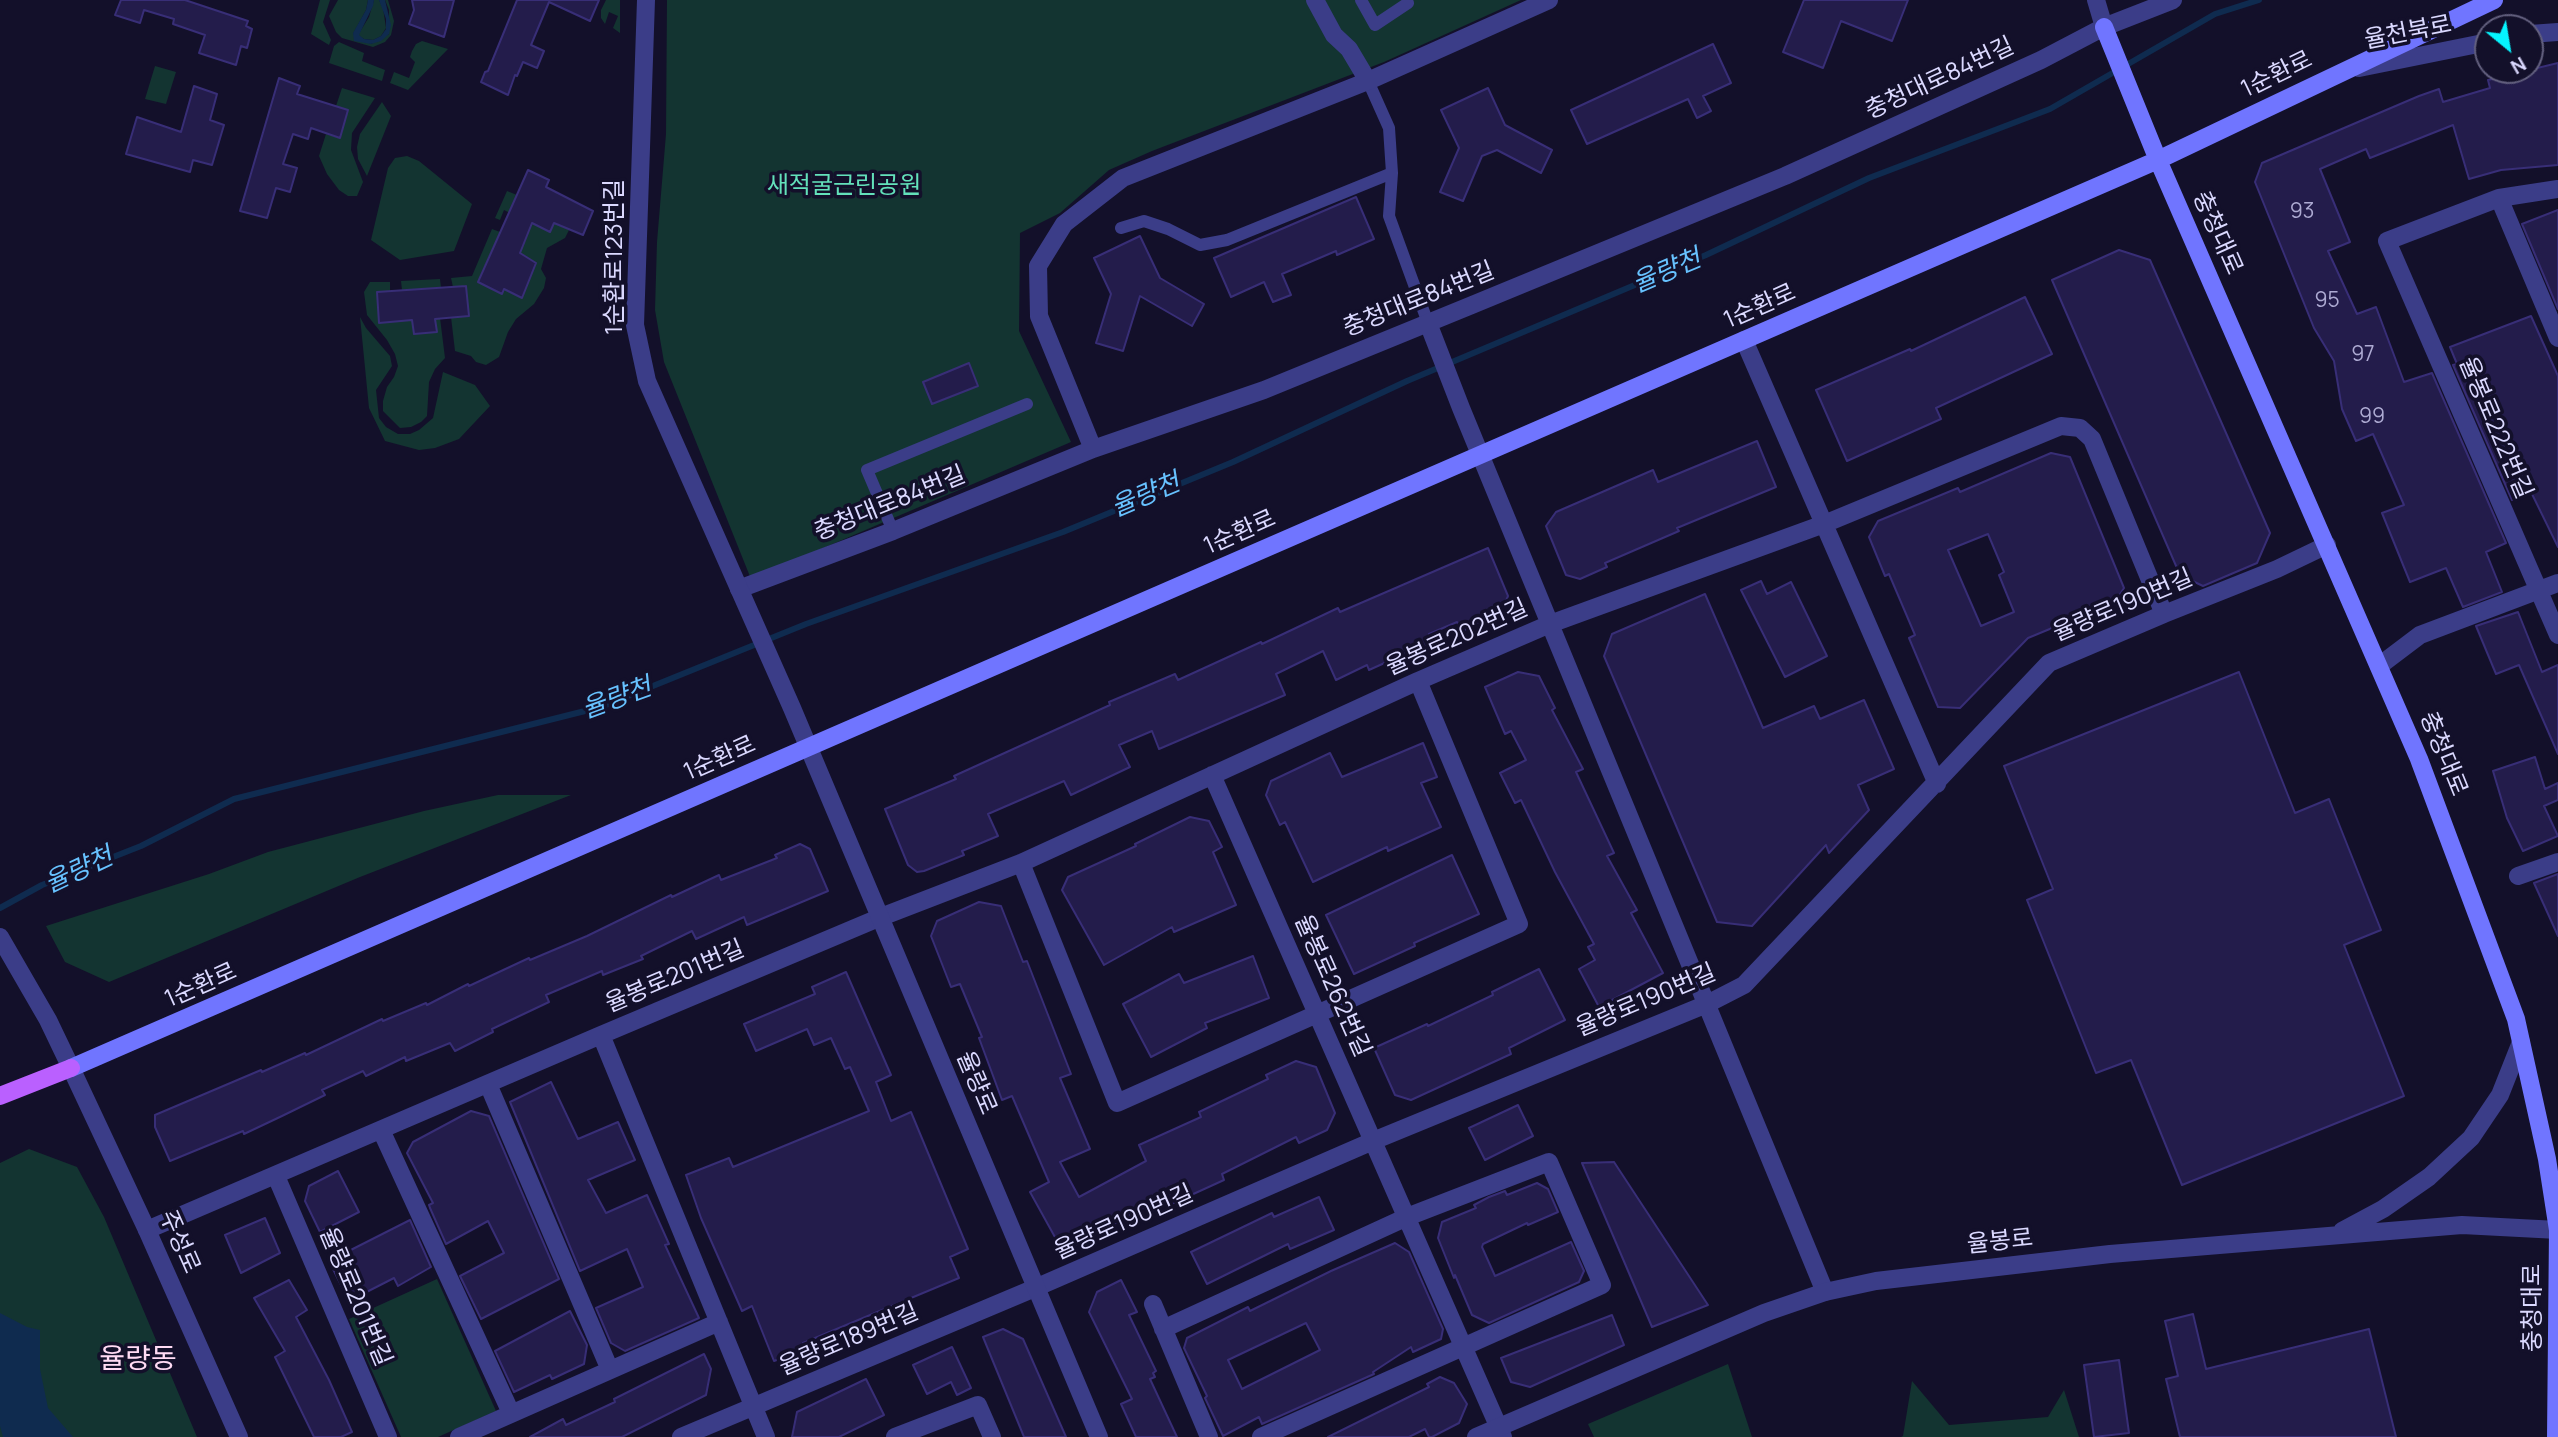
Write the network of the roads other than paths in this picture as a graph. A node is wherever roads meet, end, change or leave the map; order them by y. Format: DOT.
graph roads {
  1 [pos="646,0"];
  2 [pos="1315,0"];
  3 [pos="1361,0"];
  4 [pos="1549,0"];
  5 [pos="2096,0"];
  6 [pos="2173,0"];
  7 [pos="2494,0"];
  8 [pos="1409,1"];
  9 [pos="2104,27"];
  10 [pos="2474,45"];
  11 [pos="2338,73"];
  12 [pos="1367,82"];
  13 [pos="2158,160"];
  14 [pos="1392,173"];
  15 [pos="2558,189"];
  16 [pos="2499,198"];
  17 [pos="1121,228"];
  18 [pos="1428,323"];
  19 [pos="2558,338"];
  20 [pos="1744,340"];
  21 [pos="1027,404"];
  22 [pos="1093,449"];
  23 [pos="1481,455"];
  24 [pos="1824,524"];
  25 [pos="893,531"];
  26 [pos="2328,545"];
  27 [pos="2558,583"];
  28 [pos="739,589"];
  29 [pos="2539,591"];
  30 [pos="2164,614"];
  31 [pos="1550,624"];
  32 [pos="2558,635"];
  33 [pos="2379,666"];
  34 [pos="1418,681"];
  35 [pos="792,708"];
  36 [pos="808,748"];
  37 [pos="1212,775"];
  38 [pos="1937,783"];
  39 [pos="2558,862"];
  40 [pos="1021,863"];
  41 [pos="2518,876"];
  42 [pos="881,917"];
  43 [pos="4,944"];
  44 [pos="1707,1004"];
  45 [pos="1317,1013"];
  46 [pos="601,1035"];
  47 [pos="2521,1042"];
  48 [pos="71,1068"];
  49 [pos="488,1084"];
  50 [pos="0,1097"];
  51 [pos="381,1130"];
  52 [pos="1373,1141"];
  53 [pos="276,1176"];
  54 [pos="1407,1217"];
  55 [pos="147,1230"];
  56 [pos="2558,1230"];
  57 [pos="2333,1236"];
  58 [pos="1035,1288"];
  59 [pos="1825,1293"];
  60 [pos="1153,1304"];
  61 [pos="719,1322"];
  62 [pos="1163,1329"];
  63 [pos="1463,1345"];
  64 [pos="610,1370"];
  65 [pos="753,1407"];
  66 [pos="511,1413"];
  67 [pos="1501,1432"];
  68 [pos="239,1437"];
  69 [pos="388,1437"];
  70 [pos="459,1437"];
  71 [pos="681,1437"];
  72 [pos="766,1437"];
  73 [pos="895,1437"];
  74 [pos="992,1437"];
  75 [pos="1099,1437"];
  76 [pos="1209,1437"];
  77 [pos="1261,1437"];
  78 [pos="1476,1437"];
  79 [pos="2556,1437"];
  1 -- 28 [label="street, 1순환로123번길"];
  2 -- 12 [label="street"];
  3 -- 8 [label="lane"];
  4 -- 12 [label="street"];
  5 -- 9 [label="street"];
  6 -- 9 [label="street, 충청대로84번길"];
  7 -- 11 [label="main road, 1순환로"];
  9 -- 13 [label="main road, 충청대로"];
  9 -- 18 [label="street, 충청대로84번길"];
  10 -- 11 [label="street, 율천북로"];
  11 -- 13 [label="main road, 1순환로"];
  12 -- 14 [label="lane"];
  12 -- 22 [label="street"];
  13 -- 20 [label="main road, 1순환로"];
  13 -- 26 [label="main road, 충청대로"];
  14 -- 17 [label="lane"];
  14 -- 18 [label="lane"];
  15 -- 16 [label="street"];
  16 -- 19 [label="street"];
  16 -- 29 [label="street, 율봉로222번길"];
  18 -- 22 [label="street, 충청대로84번길"];
  18 -- 23 [label="street"];
  20 -- 23 [label="main road, 1순환로"];
  20 -- 24 [label="street"];
  21 -- 25 [label="lane"];
  22 -- 25 [label="street, 충청대로84번길"];
  23 -- 31 [label="street"];
  23 -- 36 [label="main road, 1순환로"];
  24 -- 30 [label="street, 율봉로202번길"];
  24 -- 31 [label="street, 율봉로202번길"];
  24 -- 38 [label="street"];
  25 -- 28 [label="street, 충청대로84번길"];
  26 -- 30 [label="street, 율량로190번길"];
  26 -- 33 [label="main road, 충청대로"];
  27 -- 29 [label="street"];
  28 -- 35 [label="street, 1순환로123번길"];
  29 -- 32 [label="street, 율봉로222번길"];
  29 -- 33 [label="street"];
  30 -- 38 [label="street, 율량로190번길"];
  31 -- 34 [label="street, 율봉로202번길"];
  31 -- 44 [label="street"];
  33 -- 47 [label="main road, 충청대로"];
  34 -- 37 [label="street, 율봉로202번길"];
  34 -- 45 [label="street"];
  35 -- 36 [label="street, 율량로"];
  36 -- 42 [label="street, 율량로"];
  36 -- 48 [label="main road, 1순환로"];
  37 -- 40 [label="street, 율봉로202번길"];
  37 -- 45 [label="street, 율봉로262번길"];
  38 -- 44 [label="street, 율량로190번길"];
  39 -- 41 [label="street"];
  40 -- 42 [label="street, 율봉로202번길"];
  40 -- 45 [label="street"];
  42 -- 46 [label="street, 율봉로201번길"];
  42 -- 58 [label="street, 율량로"];
  43 -- 48 [label="street, 주성로"];
  44 -- 52 [label="street, 율량로190번길"];
  44 -- 59 [label="street"];
  45 -- 52 [label="street, 율봉로262번길"];
  46 -- 49 [label="street, 율봉로201번길"];
  46 -- 61 [label="street"];
  47 -- 56 [label="main road, 충청대로"];
  47 -- 57 [label="street"];
  48 -- 50 [label="main road, 1순환로"];
  48 -- 55 [label="street, 주성로"];
  49 -- 51 [label="street, 율봉로201번길"];
  49 -- 64 [label="street"];
  51 -- 53 [label="street, 율봉로201번길"];
  51 -- 66 [label="street"];
  52 -- 54 [label="street, 율봉로262번길"];
  52 -- 58 [label="street, 율량로190번길"];
  53 -- 55 [label="street, 율봉로201번길"];
  53 -- 69 [label="street, 율량로201번길"];
  54 -- 62 [label="street"];
  54 -- 63 [label="street, 율봉로262번길"];
  54 -- 63 [label="street"];
  55 -- 68 [label="street, 주성로"];
  56 -- 57 [label="street, 율봉로"];
  56 -- 79 [label="main road, 충청대로"];
  57 -- 59 [label="street, 율봉로"];
  58 -- 65 [label="street, 율량로189번길"];
  58 -- 75 [label="street, 율량로"];
  59 -- 67 [label="street, 율봉로"];
  60 -- 62 [label="street"];
  61 -- 64 [label="street"];
  61 -- 65 [label="street"];
  62 -- 76 [label="street"];
  63 -- 67 [label="street, 율봉로262번길"];
  63 -- 77 [label="street"];
  64 -- 66 [label="street"];
  65 -- 71 [label="street, 율량로189번길"];
  65 -- 72 [label="street"];
  66 -- 70 [label="street"];
  67 -- 78 [label="street, 율봉로"];
  73 -- 74 [label="street"];
}
